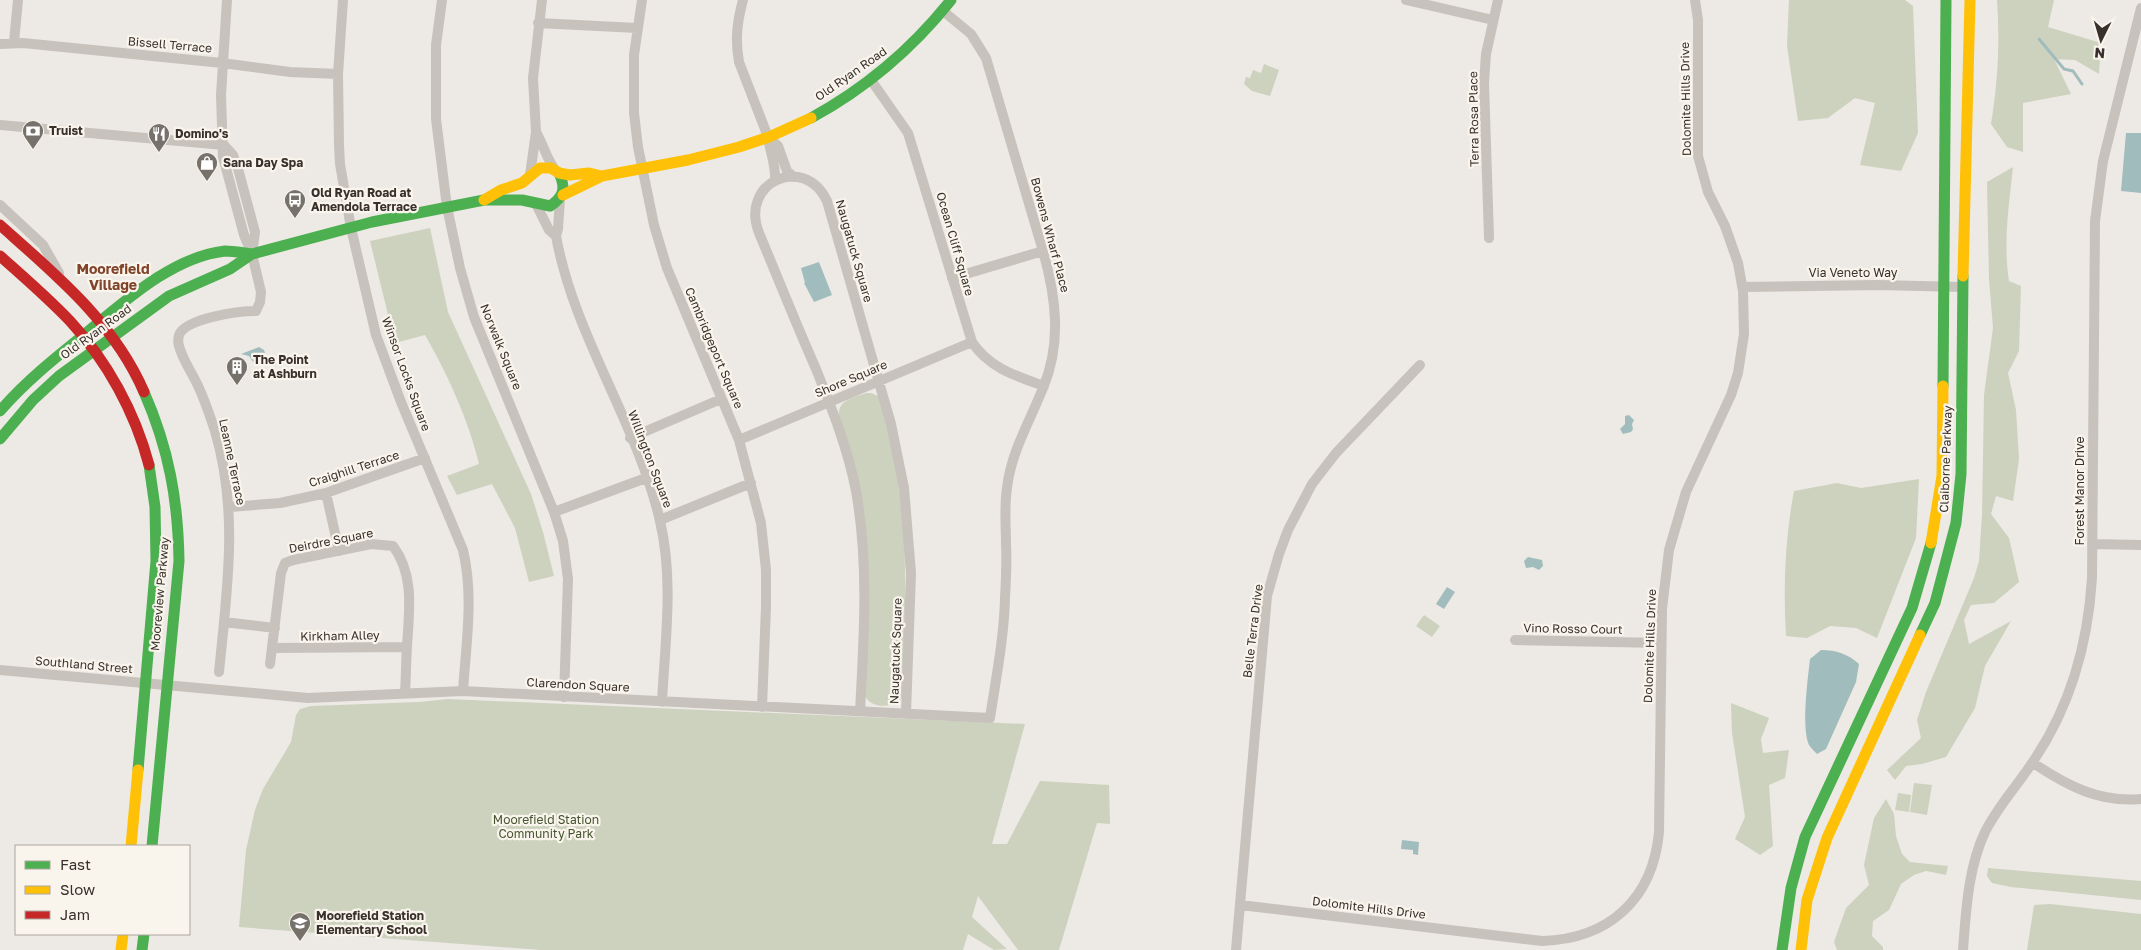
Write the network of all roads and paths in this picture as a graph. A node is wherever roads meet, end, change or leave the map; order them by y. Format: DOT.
graph roads {
  1 [pos="18,0"];
  2 [pos="227,0"];
  3 [pos="343,0"];
  4 [pos="442,0"];
  5 [pos="542,0"];
  6 [pos="642,0"];
  7 [pos="743,0"];
  8 [pos="951,0"];
  9 [pos="1406,0"];
  10 [pos="1498,0"];
  11 [pos="1695,0"];
  12 [pos="1946,0"];
  13 [pos="1970,0"];
  14 [pos="2141,8"];
  15 [pos="943,11"];
  16 [pos="1493,20"];
  17 [pos="538,23"];
  18 [pos="637,28"];
  19 [pos="14,42"];
  20 [pos="0,44"];
  21 [pos="222,63"];
  22 [pos="338,74"];
  23 [pos="871,80"];
  24 [pos="0,125"];
  25 [pos="536,132"];
  26 [pos="768,137"];
  27 [pos="224,145"];
  28 [pos="642,168"];
  29 [pos="557,172"];
  30 [pos="529,176"];
  31 [pos="602,176"];
  32 [pos="794,177"];
  33 [pos="775,180"];
  34 [pos="561,197"];
  35 [pos="484,200"];
  36 [pos="535,203"];
  37 [pos="0,205"];
  38 [pos="448,206"];
  39 [pos="0,225"];
  40 [pos="351,228"];
  41 [pos="556,236"];
  42 [pos="1489,238"];
  43 [pos="1043,251"];
  44 [pos="252,254"];
  45 [pos="0,256"];
  46 [pos="952,278"];
  47 [pos="63,281"];
  48 [pos="1944,286"];
  49 [pos="1742,287"];
  50 [pos="1963,287"];
  51 [pos="99,321"];
  52 [pos="82,335"];
  53 [pos="112,337"];
  54 [pos="972,342"];
  55 [pos="94,351"];
  56 [pos="1420,366"];
  57 [pos="878,381"];
  58 [pos="1044,386"];
  59 [pos="721,399"];
  60 [pos="830,401"];
  61 [pos="0,411"];
  62 [pos="630,438"];
  63 [pos="0,439"];
  64 [pos="739,440"];
  65 [pos="425,458"];
  66 [pos="646,478"];
  67 [pos="751,483"];
  68 [pos="326,494"];
  69 [pos="230,507"];
  70 [pos="554,512"];
  71 [pos="660,520"];
  72 [pos="2092,544"];
  73 [pos="2141,545"];
  74 [pos="339,551"];
  75 [pos="224,622"];
  76 [pos="275,628"];
  77 [pos="1515,640"];
  78 [pos="1661,643"];
  79 [pos="407,647"];
  80 [pos="273,648"];
  81 [pos="270,664"];
  82 [pos="0,670"];
  83 [pos="219,672"];
  84 [pos="146,683"];
  85 [pos="166,685"];
  86 [pos="464,691"];
  87 [pos="405,693"];
  88 [pos="564,697"];
  89 [pos="662,702"];
  90 [pos="762,707"];
  91 [pos="860,711"];
  92 [pos="906,713"];
  93 [pos="990,718"];
  94 [pos="2032,763"];
  95 [pos="2141,799"];
  96 [pos="131,845"];
  97 [pos="152,845"];
  98 [pos="1240,905"];
  99 [pos="123,935"];
  100 [pos="144,935"];
  101 [pos="122,950"];
  102 [pos="142,950"];
  103 [pos="1236,950"];
  104 [pos="1782,950"];
  105 [pos="1801,950"];
  106 [pos="1963,950"];
  1 -- 19 [label="street"];
  2 -- 21 [label="street"];
  3 -- 22 [label="street, Winsor Locks Square"];
  4 -- 38 [label="street, Norwalk Square"];
  5 -- 17 [label="street"];
  6 -- 18 [label="street, Cambridgeport Square"];
  7 -- 26 [label="street"];
  8 -- 15 [label="main road, Old Ryan Road"];
  9 -- 16 [label="street"];
  10 -- 16 [label="street, Terra Rosa Place"];
  11 -- 49 [label="street, Dolomite Hills Drive"];
  12 -- 48 [label="main road, Claiborne Parkway"];
  13 -- 50 [label="main road, Claiborne Parkway"];
  14 -- 72 [label="street, Forest Manor Drive"];
  15 -- 23 [label="main road, Old Ryan Road"];
  15 -- 43 [label="street, Bowens Wharf Place"];
  16 -- 42 [label="street, Terra Rosa Place"];
  17 -- 18 [label="street"];
  17 -- 25 [label="street"];
  18 -- 28 [label="street, Cambridgeport Square"];
  19 -- 20 [label="street, Bissell Terrace"];
  19 -- 21 [label="street, Bissell Terrace"];
  21 -- 22 [label="street, Bissell Terrace"];
  21 -- 27 [label="street"];
  22 -- 40 [label="street, Winsor Locks Square"];
  23 -- 26 [label="main road, Old Ryan Road"];
  23 -- 46 [label="street, Ocean Cliff Square"];
  24 -- 27 [label="street"];
  25 -- 29 [label="street"];
  25 -- 30 [label="street"];
  26 -- 28 [label="main road, Old Ryan Road"];
  26 -- 32 [label="street"];
  26 -- 33 [label="street"];
  27 -- 44 [label="street, Leanne Terrace"];
  28 -- 31 [label="main road, Old Ryan Road"];
  28 -- 59 [label="street, Cambridgeport Square"];
  29 -- 30 [label="main road, Old Ryan Road"];
  29 -- 31 [label="main road, Old Ryan Road"];
  29 -- 34 [label="main road"];
  30 -- 35 [label="main road, Old Ryan Road"];
  30 -- 36 [label="main road"];
  31 -- 34 [label="main road, Old Ryan Road"];
  32 -- 33 [label="street"];
  32 -- 57 [label="street, Naugatuck Square"];
  33 -- 60 [label="street"];
  34 -- 36 [label="main road, Old Ryan Road"];
  34 -- 41 [label="street, Willington Square"];
  35 -- 36 [label="main road, Old Ryan Road"];
  35 -- 38 [label="main road, Old Ryan Road"];
  36 -- 41 [label="street, Willington Square"];
  37 -- 47 [label="street"];
  38 -- 40 [label="main road, Old Ryan Road"];
  38 -- 70 [label="street, Norwalk Square"];
  39 -- 47 [label="main road, Mooreview Parkway"];
  40 -- 44 [label="main road, Old Ryan Road"];
  40 -- 65 [label="street, Winsor Locks Square"];
  41 -- 62 [label="street, Willington Square"];
  43 -- 46 [label="street"];
  43 -- 58 [label="street, Bowens Wharf Place"];
  44 -- 51 [label="main road, Old Ryan Road"];
  44 -- 53 [label="main road, Old Ryan Road"];
  44 -- 69 [label="street, Leanne Terrace"];
  45 -- 52 [label="main road, Mooreview Parkway"];
  46 -- 54 [label="street, Ocean Cliff Square"];
  47 -- 51 [label="main road, Mooreview Parkway"];
  48 -- 49 [label="street, Via Veneto Way"];
  48 -- 50 [label="street, Via Veneto Way"];
  48 -- 104 [label="main road, Claiborne Parkway"];
  49 -- 78 [label="street, Dolomite Hills Drive"];
  50 -- 105 [label="main road, Claiborne Parkway"];
  51 -- 52 [label="main road, Old Ryan Road"];
  51 -- 53 [label="main road, Mooreview Parkway"];
  52 -- 55 [label="main road, Mooreview Parkway"];
  52 -- 61 [label="main road, Old Ryan Road"];
  53 -- 55 [label="main road, Old Ryan Road"];
  53 -- 85 [label="main road, Mooreview Parkway"];
  54 -- 57 [label="street, Shore Square"];
  54 -- 58 [label="street, Ocean Cliff Square"];
  55 -- 63 [label="main road, Old Ryan Road"];
  55 -- 84 [label="main road, Mooreview Parkway"];
  56 -- 98 [label="street, Belle Terra Drive"];
  57 -- 60 [label="street, Shore Square"];
  57 -- 92 [label="street, Naugatuck Square"];
  58 -- 93 [label="street, Bowens Wharf Place"];
  59 -- 62 [label="street"];
  59 -- 64 [label="street, Cambridgeport Square"];
  60 -- 64 [label="street, Shore Square"];
  60 -- 91 [label="street"];
  62 -- 66 [label="street, Willington Square"];
  64 -- 67 [label="street, Cambridgeport Square"];
  65 -- 68 [label="street, Craighill Terrace"];
  65 -- 86 [label="street, Winsor Locks Square"];
  66 -- 70 [label="street"];
  66 -- 71 [label="street, Willington Square"];
  67 -- 71 [label="street"];
  67 -- 90 [label="street, Cambridgeport Square"];
  68 -- 69 [label="street, Craighill Terrace"];
  68 -- 74 [label="street"];
  69 -- 75 [label="street, Leanne Terrace"];
  70 -- 88 [label="street, Norwalk Square"];
  71 -- 89 [label="street, Willington Square"];
  72 -- 73 [label="street"];
  72 -- 94 [label="street, Forest Manor Drive"];
  74 -- 76 [label="street, Deirdre Square"];
  74 -- 79 [label="street, Deirdre Square"];
  75 -- 76 [label="street"];
  75 -- 83 [label="street, Leanne Terrace"];
  76 -- 80 [label="street, Deirdre Square"];
  77 -- 78 [label="street, Vino Rosso Court"];
  78 -- 98 [label="street, Dolomite Hills Drive"];
  79 -- 80 [label="street, Kirkham Alley"];
  79 -- 87 [label="street, Deirdre Square"];
  80 -- 81 [label="street, Deirdre Square"];
  82 -- 84 [label="street, Southland Street"];
  84 -- 85 [label="street, Southland Street"];
  84 -- 96 [label="main road, Mooreview Parkway"];
  85 -- 87 [label="street, Clarendon Square"];
  85 -- 97 [label="main road, Mooreview Parkway"];
  86 -- 87 [label="street, Clarendon Square"];
  86 -- 88 [label="street, Clarendon Square"];
  88 -- 89 [label="street, Clarendon Square"];
  89 -- 90 [label="street, Clarendon Square"];
  90 -- 91 [label="street, Clarendon Square"];
  91 -- 92 [label="street, Clarendon Square"];
  92 -- 93 [label="street, Clarendon Square"];
  94 -- 95 [label="street"];
  94 -- 106 [label="street, Forest Manor Drive"];
  98 -- 103 [label="street, Belle Terra Drive"];
  99 -- 101 [label="main road"];
  100 -- 102 [label="main road"];
}
